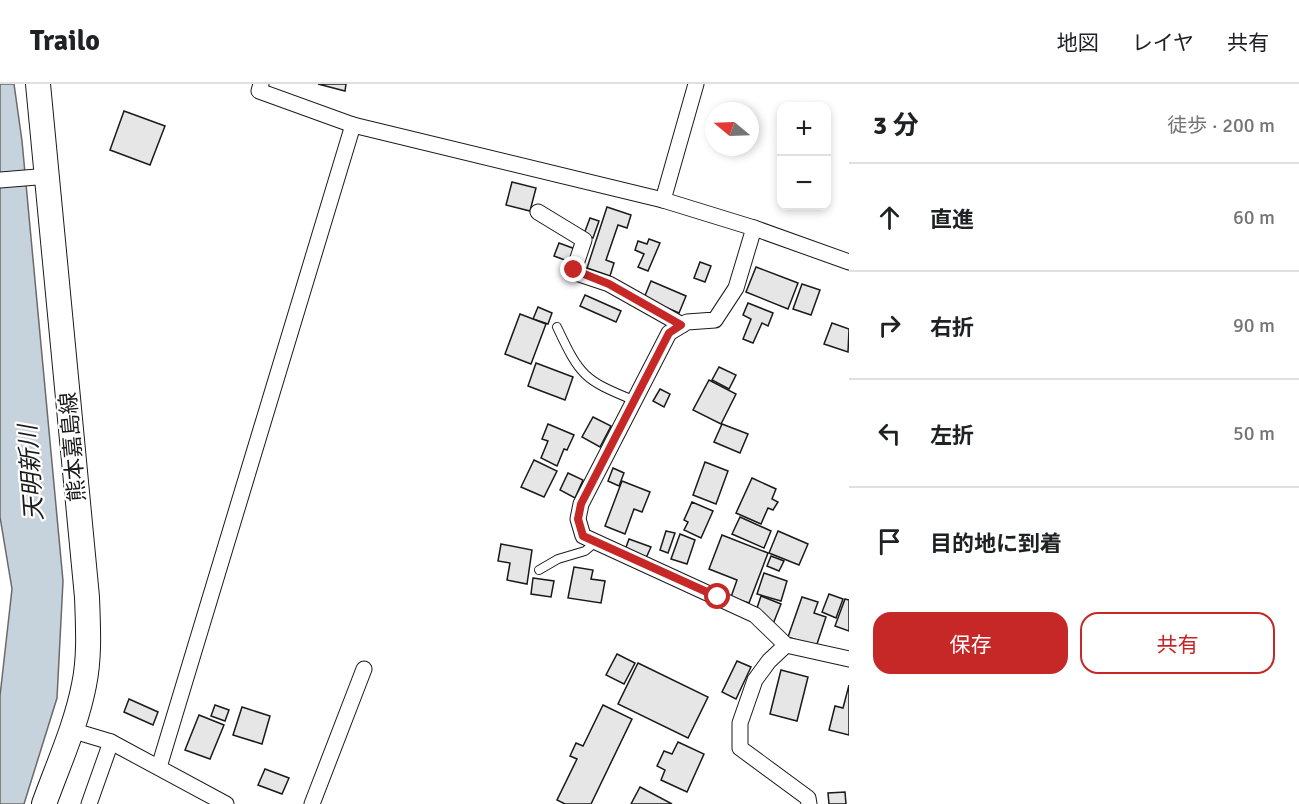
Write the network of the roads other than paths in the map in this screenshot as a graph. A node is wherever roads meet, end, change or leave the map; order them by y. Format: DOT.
graph roads {
  1 [pos="38,84"];
  2 [pos="261,84"];
  3 [pos="696,84"];
  4 [pos="353,124"];
  5 [pos="42,177"];
  6 [pos="0,180"];
  7 [pos="663,200"];
  8 [pos="538,212"];
  9 [pos="754,228"];
  10 [pos="849,262"];
  11 [pos="681,325"];
  12 [pos="557,327"];
  13 [pos="633,400"];
  14 [pos="596,542"];
  15 [pos="539,570"];
  16 [pos="786,645"];
  17 [pos="849,659"];
  18 [pos="364,669"];
  19 [pos="71,730"];
  20 [pos="111,742"];
  21 [pos="159,767"];
  22 [pos="44,804"];
  23 [pos="89,804"];
  24 [pos="226,804"];
  25 [pos="312,804"];
  26 [pos="809,804"];
  1 -- 5 [label="main road, 熊本嘉島線"];
  2 -- 4 [label="street"];
  3 -- 7 [label="street"];
  4 -- 7 [label="street"];
  4 -- 21 [label="street"];
  5 -- 6 [label="street"];
  5 -- 19 [label="main road, 熊本嘉島線"];
  7 -- 9 [label="street"];
  8 -- 11 [label="street"];
  9 -- 10 [label="street"];
  9 -- 11 [label="street"];
  11 -- 13 [label="street"];
  12 -- 13 [label="lane"];
  13 -- 14 [label="street"];
  14 -- 15 [label="lane"];
  14 -- 16 [label="street"];
  16 -- 17 [label="street"];
  16 -- 26 [label="street"];
  18 -- 25 [label="street"];
  19 -- 20 [label="street"];
  19 -- 22 [label="main road, 熊本嘉島線"];
  20 -- 21 [label="street"];
  20 -- 23 [label="street"];
  21 -- 24 [label="street"];
}
